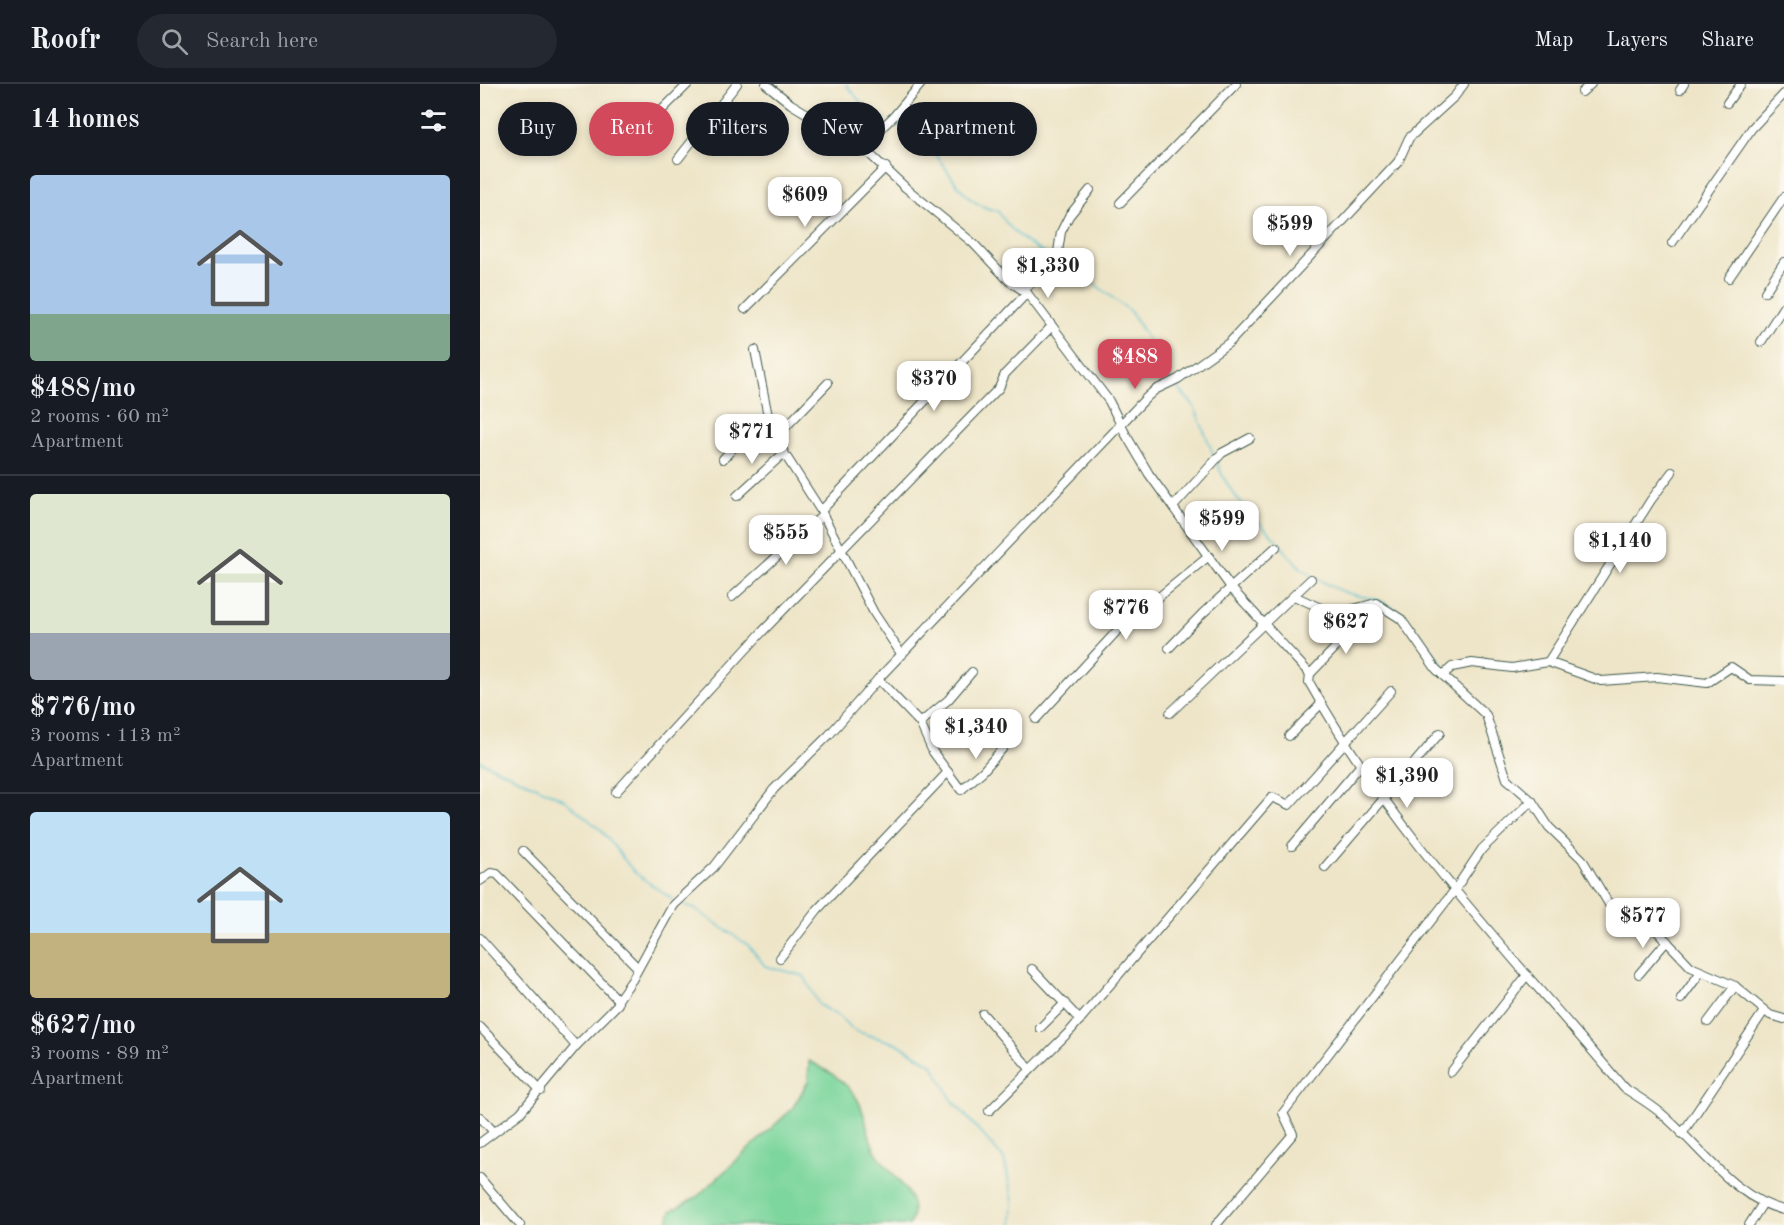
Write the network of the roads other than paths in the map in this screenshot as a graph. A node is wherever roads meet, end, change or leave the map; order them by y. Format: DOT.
graph roads {
  1 [pos="688,84"];
  2 [pos="737,84"];
  3 [pos="766,84"];
  4 [pos="921,84"];
  5 [pos="1236,84"];
  6 [pos="1464,84"];
  7 [pos="1591,84"];
  8 [pos="1741,84"];
  9 [pos="1582,92"];
  10 [pos="1784,94"];
  11 [pos="670,102"];
  12 [pos="1727,103"];
  13 [pos="801,110"];
  14 [pos="885,124"];
  15 [pos="873,156"];
  16 [pos="678,159"];
  17 [pos="886,167"];
  18 [pos="1090,189"];
  19 [pos="1784,197"];
  20 [pos="1120,203"];
  21 [pos="1672,243"];
  22 [pos="1784,262"];
  23 [pos="1729,278"];
  24 [pos="1026,292"];
  25 [pos="1765,292"];
  26 [pos="1784,306"];
  27 [pos="745,309"];
  28 [pos="1052,326"];
  29 [pos="1761,342"];
  30 [pos="755,350"];
  31 [pos="828,383"];
  32 [pos="768,416"];
  33 [pos="1121,423"];
  34 [pos="777,436"];
  35 [pos="1250,438"];
  36 [pos="784,453"];
  37 [pos="723,459"];
  38 [pos="1672,472"];
  39 [pos="737,496"];
  40 [pos="1173,507"];
  41 [pos="822,513"];
  42 [pos="1276,548"];
  43 [pos="839,551"];
  44 [pos="1209,556"];
  45 [pos="1311,579"];
  46 [pos="1232,589"];
  47 [pos="1294,596"];
  48 [pos="732,597"];
  49 [pos="1334,614"];
  50 [pos="1264,623"];
  51 [pos="1169,648"];
  52 [pos="902,655"];
  53 [pos="1548,662"];
  54 [pos="972,672"];
  55 [pos="1311,674"];
  56 [pos="1443,675"];
  57 [pos="878,679"];
  58 [pos="1784,681"];
  59 [pos="1391,691"];
  60 [pos="1321,704"];
  61 [pos="1170,713"];
  62 [pos="1036,719"];
  63 [pos="920,723"];
  64 [pos="1440,733"];
  65 [pos="1289,736"];
  66 [pos="1345,740"];
  67 [pos="1003,748"];
  68 [pos="1360,766"];
  69 [pos="948,772"];
  70 [pos="615,792"];
  71 [pos="1383,797"];
  72 [pos="1532,801"];
  73 [pos="1292,846"];
  74 [pos="523,850"];
  75 [pos="1325,867"];
  76 [pos="480,881"];
  77 [pos="1454,891"];
  78 [pos="480,939"];
  79 [pos="1667,941"];
  80 [pos="780,958"];
  81 [pos="638,968"];
  82 [pos="1032,969"];
  83 [pos="1700,973"];
  84 [pos="1640,974"];
  85 [pos="1527,975"];
  86 [pos="1735,986"];
  87 [pos="1681,999"];
  88 [pos="618,1000"];
  89 [pos="1065,1003"];
  90 [pos="1764,1011"];
  91 [pos="983,1014"];
  92 [pos="1784,1019"];
  93 [pos="1080,1020"];
  94 [pos="1708,1022"];
  95 [pos="480,1027"];
  96 [pos="1040,1028"];
  97 [pos="576,1046"];
  98 [pos="1030,1069"];
  99 [pos="1451,1072"];
  100 [pos="541,1090"];
  101 [pos="989,1111"];
  102 [pos="480,1117"];
  103 [pos="494,1132"];
  104 [pos="1682,1134"];
  105 [pos="480,1143"];
  106 [pos="480,1178"];
  107 [pos="1762,1203"];
  108 [pos="1784,1210"];
  109 [pos="520,1225"];
  110 [pos="1216,1225"];
  111 [pos="1749,1225"];
  1 -- 11 [label="street"];
  2 -- 16 [label="street"];
  3 -- 13 [label="street"];
  4 -- 14 [label="street"];
  5 -- 20 [label="street"];
  6 -- 33 [label="street"];
  7 -- 9 [label="street"];
  8 -- 12 [label="street"];
  10 -- 21 [label="street"];
  15 -- 17 [label="street"];
  17 -- 24 [label="street"];
  17 -- 27 [label="street"];
  18 -- 24 [label="street"];
  19 -- 23 [label="street"];
  22 -- 25 [label="street"];
  24 -- 28 [label="street"];
  24 -- 41 [label="street"];
  26 -- 29 [label="street"];
  28 -- 33 [label="street"];
  28 -- 43 [label="street"];
  30 -- 32 [label="street"];
  31 -- 34 [label="street"];
  32 -- 34 [label="street"];
  32 -- 37 [label="street"];
  33 -- 40 [label="street"];
  33 -- 52 [label="street"];
  34 -- 36 [label="street"];
  35 -- 40 [label="street"];
  36 -- 39 [label="street"];
  36 -- 41 [label="street"];
  38 -- 53 [label="street"];
  40 -- 44 [label="street"];
  41 -- 43 [label="street"];
  41 -- 48 [label="street"];
  42 -- 46 [label="street"];
  43 -- 52 [label="street"];
  43 -- 70 [label="street"];
  44 -- 46 [label="street"];
  44 -- 62 [label="street"];
  45 -- 47 [label="street"];
  46 -- 50 [label="street"];
  46 -- 51 [label="street"];
  47 -- 49 [label="street"];
  47 -- 50 [label="street"];
  49 -- 55 [label="street"];
  49 -- 56 [label="street"];
  50 -- 55 [label="street"];
  50 -- 61 [label="street"];
  52 -- 57 [label="street"];
  53 -- 56 [label="street"];
  53 -- 58 [label="street"];
  54 -- 63 [label="street"];
  55 -- 60 [label="street"];
  56 -- 72 [label="street"];
  57 -- 63 [label="street"];
  57 -- 81 [label="street"];
  59 -- 66 [label="street"];
  60 -- 65 [label="street"];
  60 -- 66 [label="street"];
  63 -- 69 [label="street"];
  64 -- 71 [label="street"];
  66 -- 68 [label="street"];
  66 -- 93 [label="street"];
  67 -- 69 [label="street"];
  68 -- 71 [label="street"];
  68 -- 73 [label="street"];
  69 -- 80 [label="street"];
  71 -- 75 [label="street"];
  71 -- 77 [label="street"];
  72 -- 77 [label="street"];
  72 -- 79 [label="street"];
  74 -- 81 [label="street"];
  76 -- 88 [label="street"];
  77 -- 85 [label="street"];
  77 -- 110 [label="street"];
  78 -- 97 [label="street"];
  79 -- 83 [label="street"];
  79 -- 84 [label="street"];
  81 -- 88 [label="street"];
  82 -- 89 [label="street"];
  83 -- 86 [label="street"];
  83 -- 87 [label="street"];
  85 -- 99 [label="street"];
  85 -- 104 [label="street"];
  86 -- 90 [label="street"];
  86 -- 94 [label="street"];
  88 -- 97 [label="street"];
  89 -- 93 [label="street"];
  89 -- 96 [label="street"];
  90 -- 92 [label="street"];
  90 -- 104 [label="street"];
  91 -- 98 [label="street"];
  93 -- 98 [label="street"];
  95 -- 100 [label="street"];
  97 -- 100 [label="street"];
  98 -- 101 [label="street"];
  100 -- 103 [label="street"];
  102 -- 103 [label="street"];
  103 -- 105 [label="street"];
  104 -- 107 [label="street"];
  106 -- 109 [label="street"];
  107 -- 108 [label="street"];
  107 -- 111 [label="street"];
}
